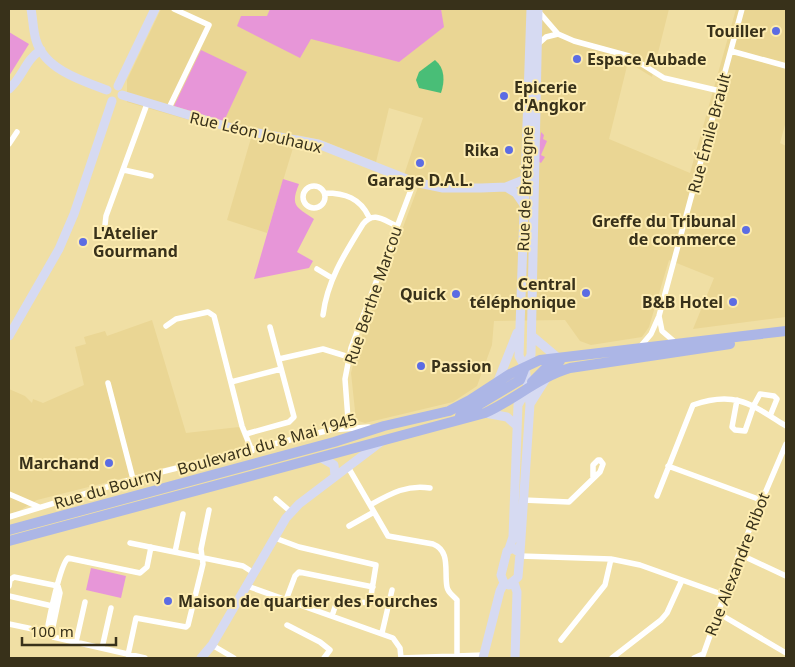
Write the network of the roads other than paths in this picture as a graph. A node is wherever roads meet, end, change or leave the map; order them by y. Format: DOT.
graph roads {
  1 [pos="31,9"];
  2 [pos="155,9"];
  3 [pos="174,9"];
  4 [pos="536,9"];
  5 [pos="742,9"];
  6 [pos="558,34"];
  7 [pos="537,45"];
  8 [pos="41,50"];
  9 [pos="731,50"];
  10 [pos="786,66"];
  11 [pos="118,86"];
  12 [pos="9,89"];
  13 [pos="107,90"];
  14 [pos="720,91"];
  15 [pos="122,96"];
  16 [pos="112,101"];
  17 [pos="148,104"];
  18 [pos="168,110"];
  19 [pos="17,132"];
  20 [pos="9,144"];
  21 [pos="124,170"];
  22 [pos="151,176"];
  23 [pos="526,179"];
  24 [pos="414,182"];
  25 [pos="506,187"];
  26 [pos="325,193"];
  27 [pos="525,206"];
  28 [pos="368,217"];
  29 [pos="105,225"];
  30 [pos="397,226"];
  31 [pos="317,269"];
  32 [pos="332,278"];
  33 [pos="322,315"];
  34 [pos="659,316"];
  35 [pos="520,322"];
  36 [pos="166,326"];
  37 [pos="270,327"];
  38 [pos="786,332"];
  39 [pos="774,333"];
  40 [pos="9,336"];
  41 [pos="532,336"];
  42 [pos="678,344"];
  43 [pos="636,350"];
  44 [pos="349,357"];
  45 [pos="279,359"];
  46 [pos="561,359"];
  47 [pos="525,367"];
  48 [pos="281,369"];
  49 [pos="547,376"];
  50 [pos="498,381"];
  51 [pos="231,382"];
  52 [pos="108,383"];
  53 [pos="513,385"];
  54 [pos="528,389"];
  55 [pos="737,400"];
  56 [pos="530,404"];
  57 [pos="754,405"];
  58 [pos="347,411"];
  59 [pos="485,413"];
  60 [pos="770,416"];
  61 [pos="451,421"];
  62 [pos="384,426"];
  63 [pos="517,426"];
  64 [pos="786,426"];
  65 [pos="343,428"];
  66 [pos="359,428"];
  67 [pos="246,434"];
  68 [pos="382,441"];
  69 [pos="786,444"];
  70 [pos="252,451"];
  71 [pos="320,457"];
  72 [pos="668,466"];
  73 [pos="348,467"];
  74 [pos="335,476"];
  75 [pos="593,477"];
  76 [pos="134,479"];
  77 [pos="430,488"];
  78 [pos="9,494"];
  79 [pos="657,496"];
  80 [pos="276,499"];
  81 [pos="523,500"];
  82 [pos="761,500"];
  83 [pos="370,505"];
  84 [pos="39,507"];
  85 [pos="209,510"];
  86 [pos="291,512"];
  87 [pos="374,512"];
  88 [pos="183,514"];
  89 [pos="9,517"];
  90 [pos="349,526"];
  91 [pos="9,530"];
  92 [pos="274,538"];
  93 [pos="9,542"];
  94 [pos="130,543"];
  95 [pos="151,547"];
  96 [pos="509,549"];
  97 [pos="175,552"];
  98 [pos="520,554"];
  99 [pos="739,554"];
  100 [pos="202,557"];
  101 [pos="611,559"];
  102 [pos="254,573"];
  103 [pos="786,576"];
  104 [pos="682,580"];
  105 [pos="509,583"];
  106 [pos="9,586"];
  107 [pos="58,586"];
  108 [pos="247,586"];
  109 [pos="373,587"];
  110 [pos="392,590"];
  111 [pos="724,595"];
  112 [pos="9,596"];
  113 [pos="286,600"];
  114 [pos="85,602"];
  115 [pos="52,606"];
  116 [pos="111,608"];
  117 [pos="718,613"];
  118 [pos="332,616"];
  119 [pos="9,624"];
  120 [pos="287,625"];
  121 [pos="49,634"];
  122 [pos="382,634"];
  123 [pos="561,640"];
  124 [pos="76,642"];
  125 [pos="212,645"];
  126 [pos="102,648"];
  127 [pos="786,652"];
  128 [pos="128,655"];
  129 [pos="458,656"];
  130 [pos="702,656"];
  131 [pos="484,657"];
  132 [pos="145,658"];
  133 [pos="200,658"];
  134 [pos="234,658"];
  135 [pos="324,658"];
  136 [pos="401,658"];
  137 [pos="515,658"];
  138 [pos="612,658"];
  139 [pos="694,658"];
  1 -- 8 [label="main road"];
  2 -- 11 [label="main road"];
  3 -- 18 [label="street"];
  4 -- 6 [label="street"];
  4 -- 7 [label="main road, Rue de Bretagne"];
  4 -- 23 [label="main road, Rue de Bretagne"];
  5 -- 9 [label="street, Rue Émile Brault"];
  6 -- 7 [label="street"];
  6 -- 14 [label="street"];
  7 -- 41 [label="main road, Rue de Bretagne"];
  8 -- 12 [label="main road"];
  8 -- 13 [label="main road"];
  9 -- 10 [label="street"];
  9 -- 14 [label="street, Rue Émile Brault"];
  11 -- 13 [label="main road"];
  11 -- 15 [label="main road"];
  13 -- 16 [label="main road"];
  14 -- 34 [label="street, Rue Émile Brault"];
  15 -- 16 [label="main road"];
  15 -- 17 [label="main road, Rue Léon Jouhaux"];
  16 -- 40 [label="main road"];
  17 -- 18 [label="main road, Rue Léon Jouhaux"];
  17 -- 21 [label="street"];
  18 -- 24 [label="main road, Rue Léon Jouhaux"];
  19 -- 20 [label="street"];
  21 -- 22 [label="street"];
  21 -- 29 [label="street"];
  23 -- 25 [label="main road, Rue Léon Jouhaux"];
  23 -- 27 [label="main road, Rue de Bretagne"];
  24 -- 25 [label="main road, Rue Léon Jouhaux"];
  24 -- 30 [label="street, Rue Berthe Marcou"];
  25 -- 27 [label="main road"];
  26 -- 26 [label="street"];
  26 -- 28 [label="street"];
  27 -- 35 [label="main road, Rue de Bretagne"];
  28 -- 30 [label="street"];
  28 -- 32 [label="street"];
  30 -- 44 [label="street, Rue Berthe Marcou"];
  31 -- 32 [label="street"];
  32 -- 33 [label="street"];
  34 -- 42 [label="street"];
  34 -- 43 [label="street, Rue Émile Brault"];
  35 -- 47 [label="main road, Rue de Bretagne"];
  35 -- 50 [label="main road"];
  36 -- 51 [label="street"];
  37 -- 45 [label="street"];
  38 -- 39 [label="main road"];
  39 -- 42 [label="main road, Boulevard du 8 Mai 1945"];
  39 -- 49 [label="main road, Boulevard du 8 Mai 1945"];
  41 -- 46 [label="main road"];
  41 -- 47 [label="main road, Rue de Bretagne"];
  42 -- 43 [label="main road, Boulevard du 8 Mai 1945"];
  43 -- 46 [label="main road, Boulevard du 8 Mai 1945"];
  44 -- 45 [label="street"];
  44 -- 58 [label="street, Rue Berthe Marcou"];
  45 -- 48 [label="street"];
  46 -- 47 [label="main road, Boulevard du 8 Mai 1945"];
  46 -- 54 [label="main road"];
  47 -- 50 [label="main road, Boulevard du 8 Mai 1945"];
  47 -- 53 [label="main road"];
  47 -- 54 [label="main road, Rue de Bretagne"];
  48 -- 51 [label="street"];
  48 -- 67 [label="street"];
  49 -- 54 [label="main road, Boulevard du 8 Mai 1945"];
  49 -- 56 [label="main road"];
  50 -- 53 [label="main road"];
  50 -- 62 [label="main road, Boulevard du 8 Mai 1945"];
  51 -- 67 [label="street"];
  52 -- 76 [label="street"];
  53 -- 54 [label="main road"];
  53 -- 61 [label="main road"];
  54 -- 56 [label="main road, Rue de Bretagne"];
  54 -- 59 [label="main road, Boulevard du 8 Mai 1945"];
  54 -- 63 [label="main road, Rue de Bretagne"];
  55 -- 57 [label="street"];
  55 -- 57 [label="street"];
  55 -- 72 [label="street"];
  56 -- 81 [label="main road, Rue de Bretagne"];
  57 -- 60 [label="street"];
  57 -- 60 [label="street"];
  58 -- 65 [label="street, Rue Berthe Marcou"];
  58 -- 66 [label="street"];
  59 -- 61 [label="main road, Boulevard du 8 Mai 1945"];
  59 -- 63 [label="main road"];
  60 -- 64 [label="street"];
  61 -- 68 [label="main road, Boulevard du 8 Mai 1945"];
  62 -- 66 [label="street, Rue du Bourny"];
  62 -- 91 [label="main road, Boulevard du 8 Mai 1945"];
  63 -- 96 [label="main road, Rue de Bretagne"];
  65 -- 66 [label="street, Rue du Bourny"];
  65 -- 70 [label="street, Rue du Bourny"];
  67 -- 70 [label="street"];
  68 -- 71 [label="main road, Boulevard du 8 Mai 1945"];
  68 -- 73 [label="main road"];
  69 -- 82 [label="street, Rue Alexandre Ribot"];
  70 -- 76 [label="street, Rue du Bourny"];
  71 -- 74 [label="main road"];
  71 -- 93 [label="main road, Boulevard du 8 Mai 1945"];
  72 -- 79 [label="street"];
  72 -- 82 [label="street"];
  73 -- 74 [label="main road"];
  73 -- 83 [label="street"];
  74 -- 86 [label="main road"];
  75 -- 81 [label="street"];
  76 -- 84 [label="street, Rue du Bourny"];
  77 -- 83 [label="street"];
  78 -- 84 [label="street"];
  80 -- 86 [label="street"];
  81 -- 98 [label="main road, Rue de Bretagne"];
  82 -- 99 [label="street, Rue Alexandre Ribot"];
  83 -- 87 [label="street"];
  84 -- 89 [label="street, Rue du Bourny"];
  85 -- 100 [label="street"];
  86 -- 92 [label="main road"];
  87 -- 90 [label="street"];
  87 -- 129 [label="street"];
  88 -- 97 [label="street"];
  92 -- 102 [label="main road"];
  92 -- 109 [label="street"];
  94 -- 95 [label="street"];
  95 -- 97 [label="street"];
  95 -- 107 [label="street"];
  96 -- 98 [label="main road"];
  96 -- 105 [label="main road, Rue de Bretagne"];
  97 -- 100 [label="street"];
  98 -- 101 [label="street"];
  98 -- 105 [label="main road, Rue de Bretagne"];
  99 -- 103 [label="street"];
  99 -- 111 [label="street, Rue Alexandre Ribot"];
  100 -- 102 [label="street"];
  100 -- 128 [label="street"];
  101 -- 104 [label="street"];
  101 -- 123 [label="street"];
  102 -- 108 [label="main road"];
  104 -- 111 [label="street"];
  104 -- 138 [label="street"];
  105 -- 131 [label="main road, Rue de Bretagne"];
  105 -- 137 [label="main road"];
  106 -- 107 [label="street"];
  107 -- 115 [label="street"];
  107 -- 121 [label="street"];
  108 -- 113 [label="street"];
  108 -- 125 [label="main road"];
  109 -- 113 [label="street"];
  109 -- 118 [label="street"];
  110 -- 122 [label="street"];
  111 -- 117 [label="street, Rue Alexandre Ribot"];
  112 -- 115 [label="street"];
  113 -- 118 [label="street"];
  114 -- 124 [label="street"];
  115 -- 121 [label="street"];
  116 -- 126 [label="street"];
  117 -- 127 [label="street"];
  117 -- 130 [label="street, Rue Alexandre Ribot"];
  118 -- 122 [label="street"];
  119 -- 121 [label="street"];
  120 -- 135 [label="street"];
  121 -- 124 [label="street"];
  122 -- 136 [label="street"];
  124 -- 126 [label="street"];
  125 -- 133 [label="main road"];
  125 -- 134 [label="street"];
  126 -- 128 [label="street"];
  128 -- 132 [label="street"];
  129 -- 131 [label="street"];
  129 -- 136 [label="street"];
  130 -- 139 [label="street"];
}
